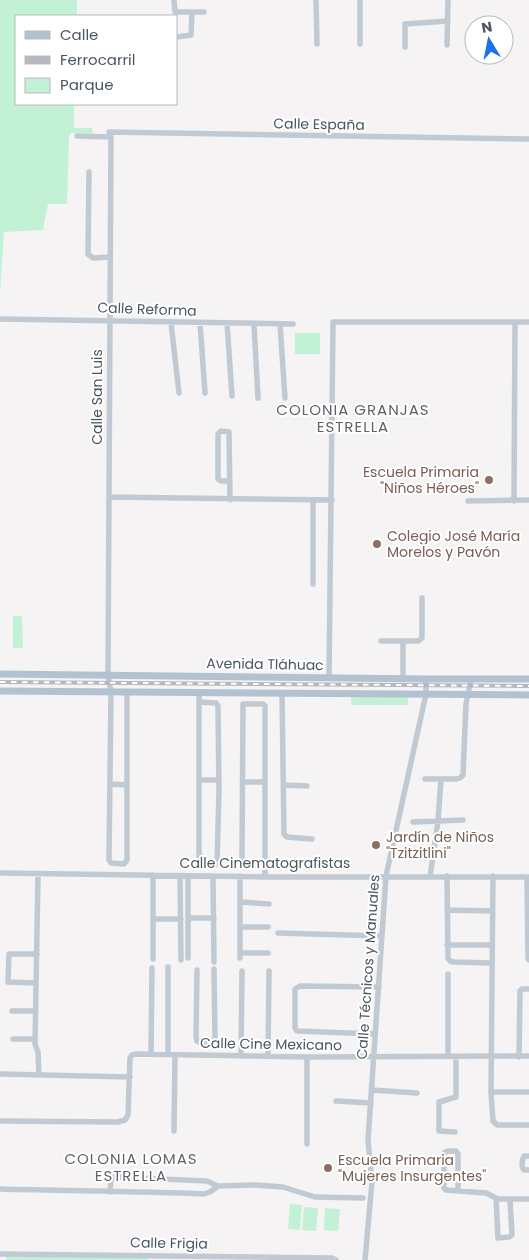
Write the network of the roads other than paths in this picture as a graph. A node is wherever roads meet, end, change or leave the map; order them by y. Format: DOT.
graph roads {
  1 [pos="174,0"];
  2 [pos="316,0"];
  3 [pos="360,0"];
  4 [pos="448,0"];
  5 [pos="192,12"];
  6 [pos="204,12"];
  7 [pos="448,21"];
  8 [pos="178,37"];
  9 [pos="317,44"];
  10 [pos="360,44"];
  11 [pos="447,45"];
  12 [pos="405,47"];
  13 [pos="110,133"];
  14 [pos="78,136"];
  15 [pos="529,139"];
  16 [pos="89,172"];
  17 [pos="110,257"];
  18 [pos="0,319"];
  19 [pos="109,320"];
  20 [pos="515,322"];
  21 [pos="529,322"];
  22 [pos="171,323"];
  23 [pos="200,323"];
  24 [pos="227,323"];
  25 [pos="254,324"];
  26 [pos="280,324"];
  27 [pos="293,324"];
  28 [pos="179,393"];
  29 [pos="205,393"];
  30 [pos="232,396"];
  31 [pos="258,398"];
  32 [pos="284,398"];
  33 [pos="230,480"];
  34 [pos="110,497"];
  35 [pos="230,500"];
  36 [pos="313,500"];
  37 [pos="332,500"];
  38 [pos="529,500"];
  39 [pos="468,501"];
  40 [pos="514,501"];
  41 [pos="313,584"];
  42 [pos="422,598"];
  43 [pos="381,641"];
  44 [pos="403,642"];
  45 [pos="0,674"];
  46 [pos="108,675"];
  47 [pos="329,677"];
  48 [pos="403,679"];
  49 [pos="426,679"];
  50 [pos="472,679"];
  51 [pos="529,679"];
  52 [pos="0,691"];
  53 [pos="111,692"];
  54 [pos="127,692"];
  55 [pos="200,692"];
  56 [pos="282,693"];
  57 [pos="426,694"];
  58 [pos="468,694"];
  59 [pos="529,695"];
  60 [pos="200,702"];
  61 [pos="425,779"];
  62 [pos="441,779"];
  63 [pos="200,780"];
  64 [pos="219,780"];
  65 [pos="243,782"];
  66 [pos="265,782"];
  67 [pos="110,784"];
  68 [pos="127,785"];
  69 [pos="284,785"];
  70 [pos="307,786"];
  71 [pos="463,820"];
  72 [pos="438,821"];
  73 [pos="413,822"];
  74 [pos="312,839"];
  75 [pos="265,864"];
  76 [pos="0,873"];
  77 [pos="38,874"];
  78 [pos="153,875"];
  79 [pos="180,876"];
  80 [pos="188,876"];
  81 [pos="213,876"];
  82 [pos="240,876"];
  83 [pos="265,876"];
  84 [pos="386,876"];
  85 [pos="430,876"];
  86 [pos="447,876"];
  87 [pos="492,876"];
  88 [pos="528,877"];
  89 [pos="240,902"];
  90 [pos="269,904"];
  91 [pos="447,910"];
  92 [pos="492,911"];
  93 [pos="188,918"];
  94 [pos="214,918"];
  95 [pos="153,919"];
  96 [pos="181,919"];
  97 [pos="240,927"];
  98 [pos="268,928"];
  99 [pos="278,933"];
  100 [pos="382,936"];
  101 [pos="447,945"];
  102 [pos="491,945"];
  103 [pos="268,953"];
  104 [pos="37,954"];
  105 [pos="153,959"];
  106 [pos="529,960"];
  107 [pos="214,962"];
  108 [pos="492,963"];
  109 [pos="152,968"];
  110 [pos="168,968"];
  111 [pos="214,969"];
  112 [pos="197,970"];
  113 [pos="242,971"];
  114 [pos="269,971"];
  115 [pos="448,974"];
  116 [pos="36,983"];
  117 [pos="379,987"];
  118 [pos="529,989"];
  119 [pos="12,1011"];
  120 [pos="35,1011"];
  121 [pos="375,1034"];
  122 [pos="13,1039"];
  123 [pos="35,1039"];
  124 [pos="204,1044"];
  125 [pos="151,1054"];
  126 [pos="171,1055"];
  127 [pos="204,1056"];
  128 [pos="241,1056"];
  129 [pos="268,1056"];
  130 [pos="492,1056"];
  131 [pos="529,1056"];
  132 [pos="307,1057"];
  133 [pos="373,1057"];
  134 [pos="448,1057"];
  135 [pos="456,1057"];
  136 [pos="518,1057"];
  137 [pos="0,1074"];
  138 [pos="39,1075"];
  139 [pos="130,1078"];
  140 [pos="372,1090"];
  141 [pos="492,1092"];
  142 [pos="529,1092"];
  143 [pos="418,1093"];
  144 [pos="336,1101"];
  145 [pos="371,1103"];
  146 [pos="0,1121"];
  147 [pos="529,1125"];
  148 [pos="174,1131"];
  149 [pos="456,1132"];
  150 [pos="307,1144"];
  151 [pos="529,1156"];
  152 [pos="529,1170"];
  153 [pos="218,1186"];
  154 [pos="0,1189"];
  155 [pos="458,1191"];
  156 [pos="110,1192"];
  157 [pos="364,1198"];
  158 [pos="496,1198"];
  159 [pos="529,1199"];
  160 [pos="510,1200"];
  161 [pos="2,1256"];
  162 [pos="149,1258"];
  163 [pos="194,1258"];
  164 [pos="240,1259"];
  165 [pos="286,1259"];
  166 [pos="336,1260"];
  167 [pos="365,1260"];
  1 -- 5 [label="street"];
  2 -- 9 [label="street"];
  3 -- 10 [label="street"];
  4 -- 7 [label="street"];
  5 -- 6 [label="street"];
  5 -- 8 [label="street"];
  7 -- 11 [label="street"];
  7 -- 12 [label="street"];
  13 -- 14 [label="street"];
  13 -- 15 [label="street, Calle España"];
  13 -- 17 [label="street, Calle San Luis"];
  16 -- 17 [label="street"];
  17 -- 19 [label="street, Calle San Luis"];
  18 -- 19 [label="street, Calle Reforma"];
  19 -- 22 [label="street, Calle Reforma"];
  19 -- 34 [label="street, Calle San Luis"];
  20 -- 21 [label="street"];
  20 -- 37 [label="street"];
  20 -- 40 [label="street"];
  22 -- 23 [label="street, Calle Reforma"];
  22 -- 28 [label="street"];
  23 -- 24 [label="street, Calle Reforma"];
  23 -- 29 [label="street"];
  24 -- 25 [label="street, Calle Reforma"];
  24 -- 30 [label="street"];
  25 -- 26 [label="street, Calle Reforma"];
  25 -- 31 [label="street"];
  26 -- 27 [label="street, Calle Reforma"];
  26 -- 32 [label="street"];
  33 -- 33 [label="street"];
  33 -- 35 [label="street"];
  34 -- 35 [label="street"];
  34 -- 46 [label="street, Calle San Luis"];
  35 -- 36 [label="street"];
  36 -- 37 [label="street"];
  36 -- 41 [label="street"];
  37 -- 47 [label="street"];
  38 -- 40 [label="street"];
  39 -- 40 [label="street"];
  42 -- 44 [label="street"];
  43 -- 44 [label="street"];
  44 -- 48 [label="street"];
  45 -- 46 [label="main road, Avenida Tláhuac"];
  46 -- 47 [label="main road, Avenida Tláhuac"];
  46 -- 53 [label="street, Calle San Luis"];
  47 -- 48 [label="main road, Avenida Tláhuac"];
  48 -- 49 [label="main road, Avenida Tláhuac"];
  49 -- 50 [label="main road, Avenida Tláhuac"];
  49 -- 57 [label="street, Calle Técnicos y Manuales"];
  50 -- 51 [label="main road, Avenida Tláhuac"];
  50 -- 58 [label="street"];
  52 -- 53 [label="main road, Avenida Tláhuac"];
  53 -- 54 [label="main road, Avenida Tláhuac"];
  53 -- 67 [label="street, Calle San Luis"];
  54 -- 55 [label="main road, Avenida Tláhuac"];
  54 -- 68 [label="street"];
  55 -- 56 [label="main road, Avenida Tláhuac"];
  55 -- 60 [label="street"];
  56 -- 57 [label="main road, Avenida Tláhuac"];
  56 -- 69 [label="street"];
  57 -- 58 [label="main road, Avenida Tláhuac"];
  57 -- 84 [label="street, Calle Técnicos y Manuales"];
  58 -- 59 [label="main road, Avenida Tláhuac"];
  58 -- 62 [label="street"];
  60 -- 63 [label="street"];
  60 -- 64 [label="street"];
  61 -- 62 [label="street"];
  62 -- 72 [label="street"];
  63 -- 64 [label="street"];
  63 -- 64 [label="street"];
  65 -- 66 [label="street"];
  65 -- 66 [label="street"];
  65 -- 75 [label="street"];
  66 -- 75 [label="street"];
  67 -- 68 [label="street"];
  67 -- 68 [label="street, Calle San Luis"];
  69 -- 70 [label="street"];
  69 -- 74 [label="street"];
  71 -- 72 [label="street"];
  72 -- 73 [label="street"];
  72 -- 85 [label="street"];
  75 -- 83 [label="street"];
  76 -- 77 [label="street, Calle Cinematografistas"];
  77 -- 78 [label="street, Calle Cinematografistas"];
  77 -- 104 [label="street"];
  78 -- 79 [label="street, Calle Cinematografistas"];
  78 -- 95 [label="street"];
  79 -- 80 [label="street, Calle Cinematografistas"];
  79 -- 96 [label="street"];
  80 -- 81 [label="street, Calle Cinematografistas"];
  80 -- 93 [label="street"];
  81 -- 82 [label="street, Calle Cinematografistas"];
  81 -- 94 [label="street"];
  82 -- 83 [label="street, Calle Cinematografistas"];
  82 -- 89 [label="street"];
  83 -- 84 [label="street, Calle Cinematografistas"];
  84 -- 85 [label="street, Calle Cinematografistas"];
  84 -- 100 [label="street, Calle Técnicos y Manuales"];
  85 -- 86 [label="street, Calle Cinematografistas"];
  86 -- 87 [label="street, Calle Cinematografistas"];
  86 -- 91 [label="street"];
  87 -- 88 [label="street, Calle Cinematografistas"];
  87 -- 92 [label="street"];
  88 -- 106 [label="street"];
  89 -- 90 [label="street"];
  89 -- 97 [label="street"];
  91 -- 92 [label="street"];
  91 -- 101 [label="street"];
  92 -- 102 [label="street"];
  93 -- 94 [label="street"];
  93 -- 96 [label="street"];
  94 -- 107 [label="street"];
  95 -- 96 [label="street"];
  95 -- 105 [label="street"];
  97 -- 98 [label="street"];
  97 -- 103 [label="street"];
  99 -- 100 [label="street"];
  100 -- 117 [label="street, Calle Técnicos y Manuales"];
  101 -- 102 [label="street"];
  101 -- 108 [label="street"];
  102 -- 108 [label="street"];
  104 -- 116 [label="street"];
  104 -- 116 [label="street"];
  108 -- 130 [label="street"];
  109 -- 125 [label="street"];
  110 -- 126 [label="street"];
  111 -- 124 [label="street"];
  112 -- 124 [label="street"];
  113 -- 128 [label="street"];
  114 -- 129 [label="street"];
  115 -- 134 [label="street"];
  116 -- 120 [label="street"];
  117 -- 121 [label="street, Calle Técnicos y Manuales"];
  117 -- 121 [label="street"];
  118 -- 136 [label="street"];
  119 -- 120 [label="street"];
  120 -- 123 [label="street"];
  121 -- 133 [label="street, Calle Técnicos y Manuales"];
  122 -- 123 [label="street"];
  123 -- 138 [label="street"];
  124 -- 127 [label="street"];
  125 -- 126 [label="street, Calle Cine Mexicano"];
  125 -- 139 [label="street, Calle Cine Mexicano"];
  126 -- 127 [label="street, Calle Cine Mexicano"];
  126 -- 148 [label="street"];
  127 -- 128 [label="street, Calle Cine Mexicano"];
  128 -- 129 [label="street, Calle Cine Mexicano"];
  129 -- 132 [label="street, Calle Cine Mexicano"];
  130 -- 135 [label="street, Calle Cine Mexicano"];
  130 -- 136 [label="street, Calle Cine Mexicano"];
  130 -- 141 [label="street"];
  131 -- 136 [label="street, Calle Cine Mexicano"];
  132 -- 133 [label="street, Calle Cine Mexicano"];
  132 -- 150 [label="street"];
  133 -- 134 [label="street, Calle Cine Mexicano"];
  133 -- 140 [label="street, Calle Técnicos y Manuales"];
  134 -- 135 [label="street, Calle Cine Mexicano"];
  135 -- 149 [label="street"];
  137 -- 138 [label="street"];
  138 -- 139 [label="street"];
  139 -- 146 [label="street"];
  140 -- 143 [label="street"];
  140 -- 145 [label="street, Calle Técnicos y Manuales"];
  141 -- 142 [label="street"];
  141 -- 147 [label="street"];
  144 -- 145 [label="street"];
  145 -- 167 [label="street, Calle Técnicos y Manuales"];
  151 -- 152 [label="street"];
  153 -- 156 [label="street"];
  153 -- 156 [label="street"];
  153 -- 157 [label="street"];
  154 -- 156 [label="street"];
  155 -- 155 [label="street"];
  155 -- 158 [label="street"];
  158 -- 160 [label="street"];
  158 -- 160 [label="street"];
  159 -- 160 [label="street"];
  161 -- 162 [label="street, Calle Frigia"];
  162 -- 163 [label="street, Calle Frigia"];
  163 -- 164 [label="street, Calle Frigia"];
  164 -- 165 [label="street, Calle Frigia"];
  165 -- 166 [label="street, Calle Frigia"];
}
